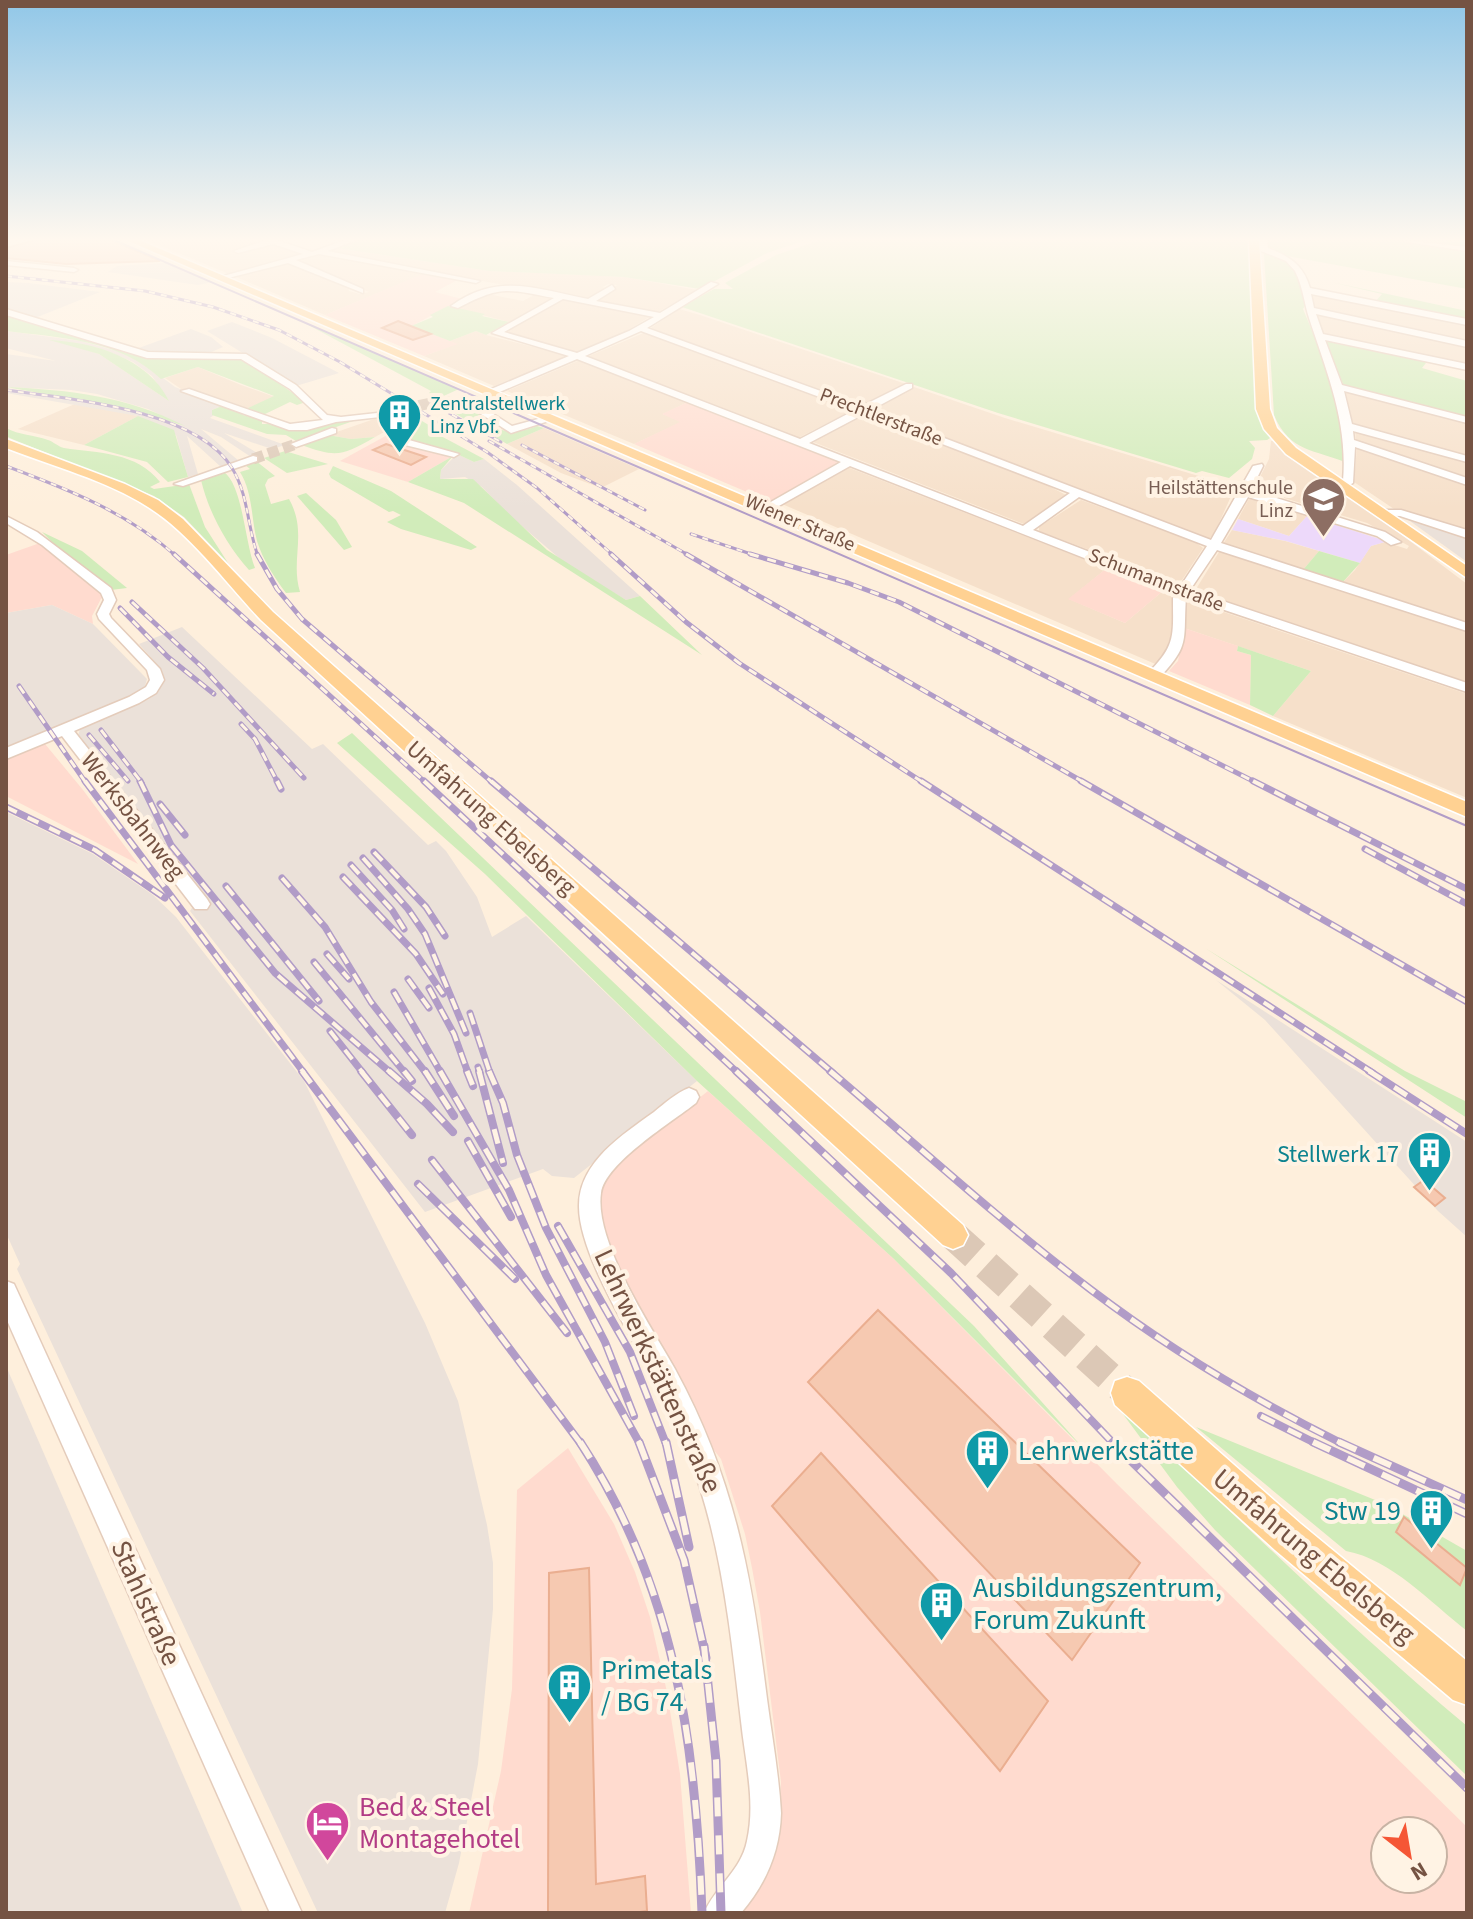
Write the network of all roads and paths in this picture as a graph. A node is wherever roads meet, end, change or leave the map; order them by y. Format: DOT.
graph roads {
  1 [pos="70,330"];
  2 [pos="343,330"];
  3 [pos="502,330"];
  4 [pos="637,330"];
  5 [pos="644,330"];
  6 [pos="1260,330"];
  7 [pos="1317,330"];
  8 [pos="1400,330"];
  9 [pos="1319,336"];
  10 [pos="1467,344"];
  11 [pos="579,356"];
  12 [pos="1467,367"];
  13 [pos="909,386"];
  14 [pos="1339,387"];
  15 [pos="186,391"];
  16 [pos="492,392"];
  17 [pos="441,401"];
  18 [pos="403,409"];
  19 [pos="863,410"];
  20 [pos="382,414"];
  21 [pos="548,416"];
  22 [pos="333,420"];
  23 [pos="1467,420"];
  24 [pos="1348,426"];
  25 [pos="6,443"];
  26 [pos="800,443"];
  27 [pos="1352,443"];
  28 [pos="296,444"];
  29 [pos="454,454"];
  30 [pos="253,459"];
  31 [pos="1467,459"];
  32 [pos="849,462"];
  33 [pos="1258,466"];
  34 [pos="1467,482"];
  35 [pos="179,484"];
  36 [pos="1340,486"];
  37 [pos="1245,492"];
  38 [pos="1076,494"];
  39 [pos="766,509"];
  40 [pos="1381,513"];
  41 [pos="6,519"];
  42 [pos="1025,530"];
  43 [pos="1467,534"];
  44 [pos="1395,542"];
  45 [pos="1214,545"];
  46 [pos="1467,573"];
  47 [pos="1183,592"];
  48 [pos="1467,627"];
  49 [pos="1153,676"];
  50 [pos="1467,688"];
  51 [pos="65,729"];
  52 [pos="6,754"];
  53 [pos="1467,810"];
  54 [pos="201,904"];
  55 [pos="689,1097"];
  56 [pos="953,1235"];
  57 [pos="6,1292"];
  58 [pos="1127,1393"];
  59 [pos="1467,1686"];
  60 [pos="286,1913"];
  61 [pos="720,1913"];
  1 -- 22 [label="street"];
  2 -- 16 [label="main road, Wiener Straße"];
  3 -- 11 [label="street, Schumannstraße"];
  4 -- 11 [label="street"];
  5 -- 19 [label="street, Prechtlerstraße"];
  6 -- 36 [label="main road"];
  7 -- 9 [label="street"];
  8 -- 10 [label="street"];
  9 -- 12 [label="street"];
  9 -- 14 [label="street"];
  11 -- 16 [label="street"];
  11 -- 26 [label="street, Schumannstraße"];
  13 -- 19 [label="street"];
  14 -- 23 [label="street"];
  14 -- 24 [label="street"];
  15 -- 22 [label="street"];
  16 -- 21 [label="main road, Wiener Straße"];
  17 -- 21 [label="street"];
  18 -- 20 [label="street"];
  19 -- 26 [label="street"];
  19 -- 38 [label="street, Prechtlerstraße"];
  20 -- 22 [label="street"];
  20 -- 28 [label="street"];
  20 -- 29 [label="street"];
  21 -- 39 [label="main road, Wiener Straße"];
  24 -- 27 [label="street"];
  24 -- 31 [label="street"];
  25 -- 56 [label="main road, Umfahrung Ebelsberg"];
  26 -- 32 [label="street, Schumannstraße"];
  27 -- 34 [label="street"];
  27 -- 36 [label="street"];
  30 -- 35 [label="street"];
  32 -- 39 [label="street"];
  32 -- 42 [label="street, Schumannstraße"];
  33 -- 37 [label="street"];
  36 -- 40 [label="main road"];
  37 -- 44 [label="street"];
  37 -- 45 [label="street"];
  38 -- 42 [label="street"];
  38 -- 45 [label="street, Prechtlerstraße"];
  39 -- 49 [label="main road, Wiener Straße"];
  40 -- 43 [label="street"];
  40 -- 46 [label="main road"];
  41 -- 51 [label="street"];
  42 -- 47 [label="street, Schumannstraße"];
  45 -- 47 [label="street"];
  45 -- 48 [label="street, Prechtlerstraße"];
  47 -- 49 [label="street"];
  47 -- 50 [label="street, Schumannstraße"];
  49 -- 53 [label="main road, Wiener Straße"];
  51 -- 52 [label="street"];
  51 -- 54 [label="street, Werksbahnweg"];
  55 -- 61 [label="street, Lehrwerkstättenstraße"];
  57 -- 60 [label="street, Stahlstraße"];
  58 -- 59 [label="main road, Umfahrung Ebelsberg"];
}
